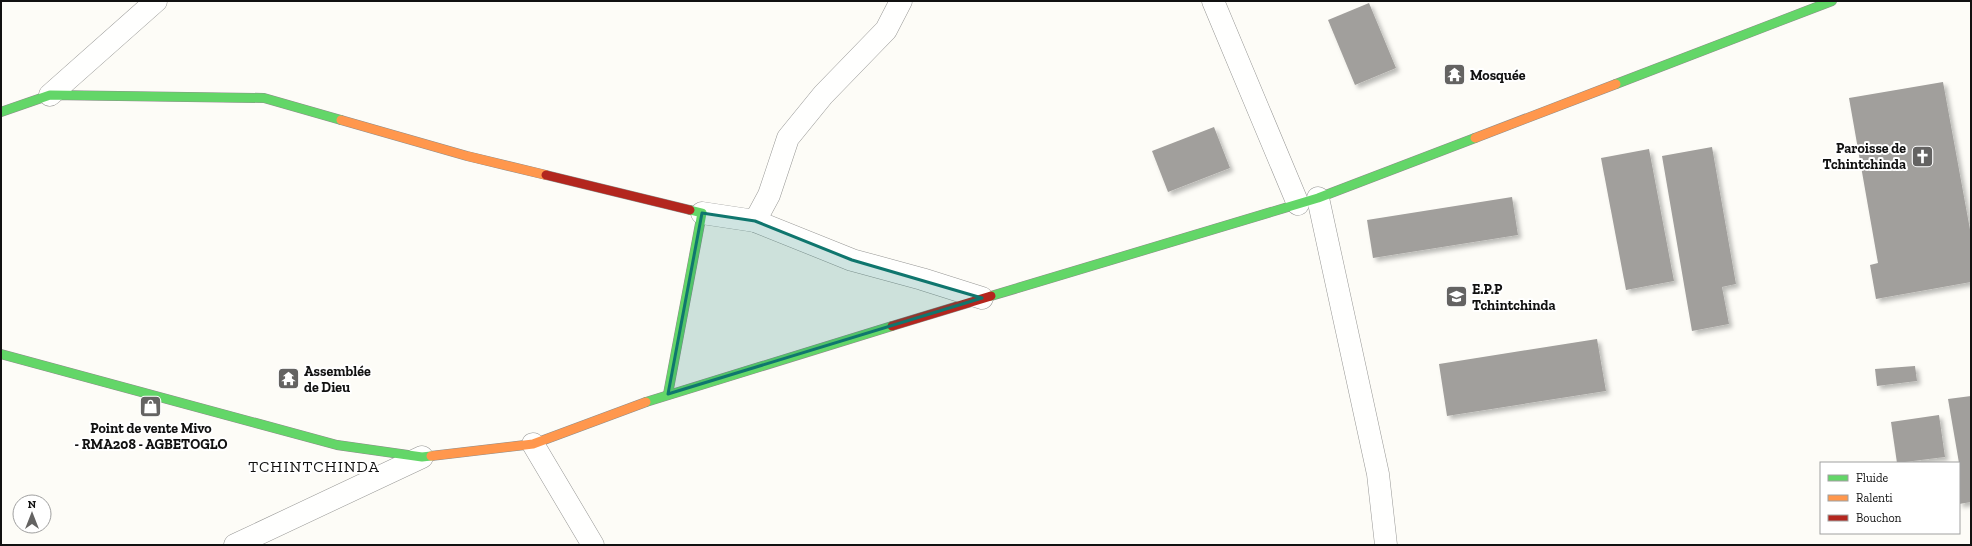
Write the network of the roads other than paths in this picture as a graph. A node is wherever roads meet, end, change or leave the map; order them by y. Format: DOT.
graph roads {
  1 [pos="156,1"];
  2 [pos="901,1"];
  3 [pos="1213,1"];
  4 [pos="1832,1"];
  5 [pos="50,95"];
  6 [pos="1,112"];
  7 [pos="1308,201"];
  8 [pos="702,213"];
  9 [pos="755,221"];
  10 [pos="982,298"];
  11 [pos="1,354"];
  12 [pos="668,394"];
  13 [pos="534,444"];
  14 [pos="422,457"];
  15 [pos="235,545"];
  16 [pos="593,545"];
  17 [pos="1386,545"];
  1 -- 5 [label="street"];
  2 -- 9 [label="street"];
  3 -- 7 [label="street"];
  4 -- 7 [label="street"];
  5 -- 6 [label="street"];
  5 -- 8 [label="street"];
  7 -- 10 [label="street"];
  7 -- 17 [label="street"];
  8 -- 9 [label="street"];
  8 -- 12 [label="street"];
  9 -- 10 [label="street"];
  10 -- 12 [label="street"];
  11 -- 14 [label="street"];
  12 -- 13 [label="street"];
  13 -- 14 [label="street"];
  13 -- 16 [label="street"];
  14 -- 15 [label="street"];
}
